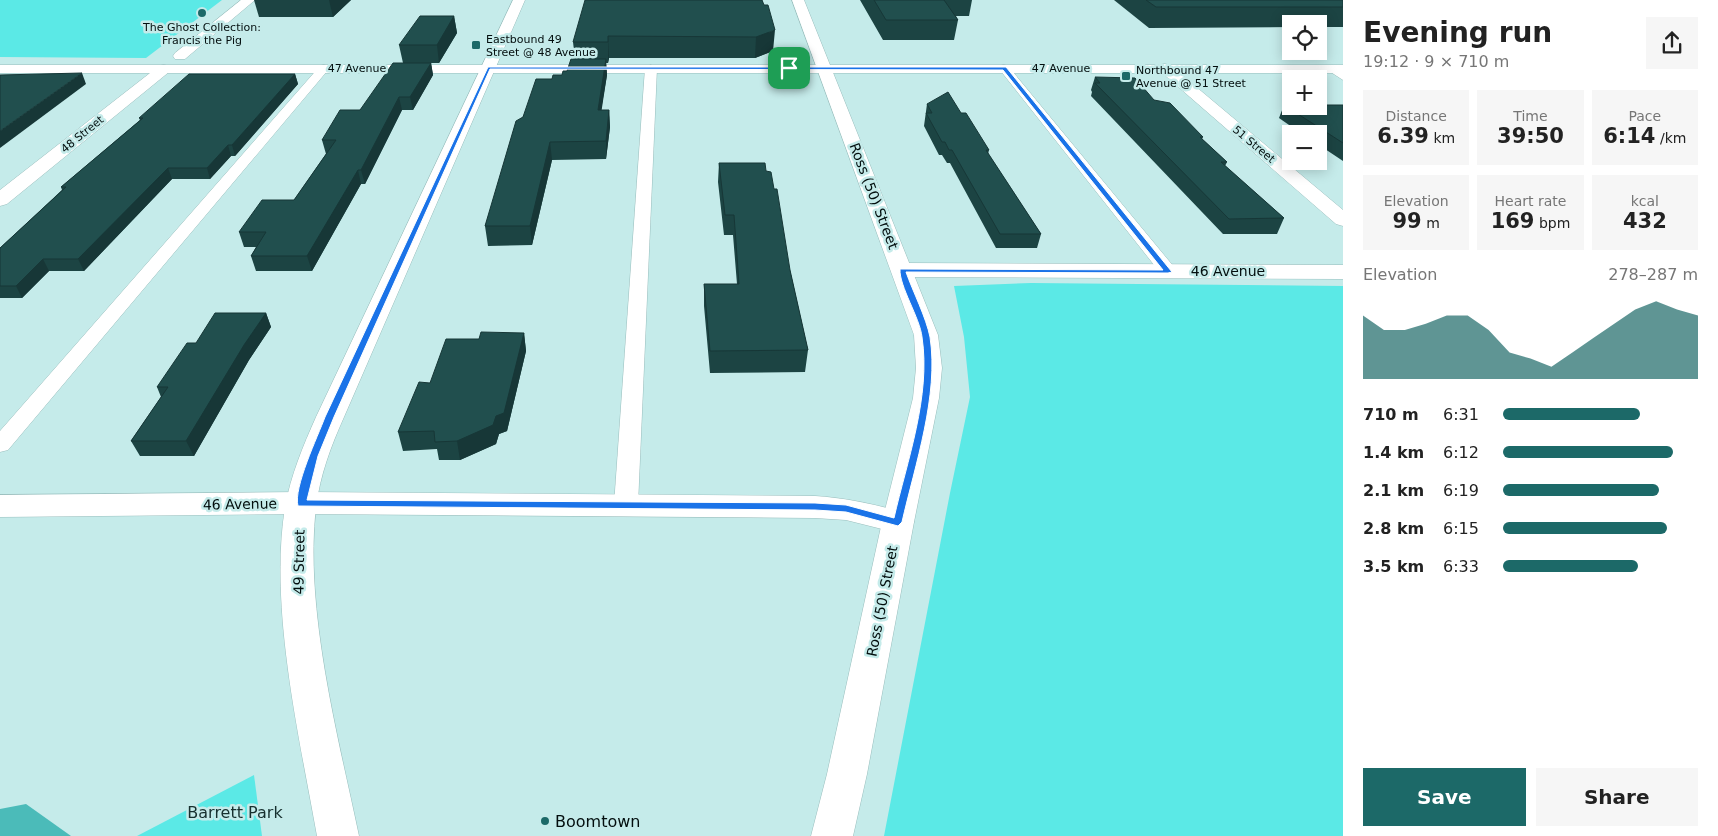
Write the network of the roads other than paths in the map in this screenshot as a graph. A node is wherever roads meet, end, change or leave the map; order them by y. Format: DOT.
graph roads {
  1 [pos="249,0"];
  2 [pos="519,0"];
  3 [pos="798,0"];
  4 [pos="180,56"];
  5 [pos="164,68"];
  6 [pos="324,68"];
  7 [pos="488,68"];
  8 [pos="651,68"];
  9 [pos="824,68"];
  10 [pos="1004,68"];
  11 [pos="1165,68"];
  12 [pos="0,69"];
  13 [pos="1339,71"];
  14 [pos="0,200"];
  15 [pos="1343,220"];
  16 [pos="902,270"];
  17 [pos="1168,272"];
  18 [pos="1343,272"];
  19 [pos="0,445"];
  20 [pos="302,503"];
  21 [pos="626,505"];
  22 [pos="0,506"];
  23 [pos="898,522"];
  24 [pos="846,774"];
  25 [pos="338,836"];
  26 [pos="812,836"];
  27 [pos="832,836"];
  1 -- 4 [label="street"];
  2 -- 7 [label="street, 49 Street"];
  3 -- 9 [label="street, Ross (50) Street"];
  5 -- 6 [label="street, 47 Avenue"];
  5 -- 12 [label="street, 47 Avenue"];
  5 -- 14 [label="street, 48 Street"];
  6 -- 7 [label="street, 47 Avenue"];
  6 -- 19 [label="lane"];
  7 -- 8 [label="street, 47 Avenue"];
  7 -- 20 [label="street, 49 Street"];
  8 -- 9 [label="street, 47 Avenue"];
  8 -- 21 [label="lane"];
  9 -- 10 [label="street, 47 Avenue"];
  9 -- 16 [label="street, Ross (50) Street"];
  10 -- 11 [label="street, 47 Avenue"];
  10 -- 17 [label="lane"];
  11 -- 13 [label="street, 47 Avenue"];
  11 -- 15 [label="street, 51 Street"];
  16 -- 17 [label="street, 46 Avenue"];
  16 -- 23 [label="street, Ross (50) Street"];
  17 -- 18 [label="street, 46 Avenue"];
  20 -- 21 [label="street, 46 Avenue"];
  20 -- 22 [label="street, 46 Avenue"];
  20 -- 25 [label="street, 49 Street"];
  21 -- 23 [label="street, 46 Avenue"];
  23 -- 24 [label="street, Ross (50) Street"];
  24 -- 26 [label="street"];
  24 -- 27 [label="street, Ross (50) Street"];
}
